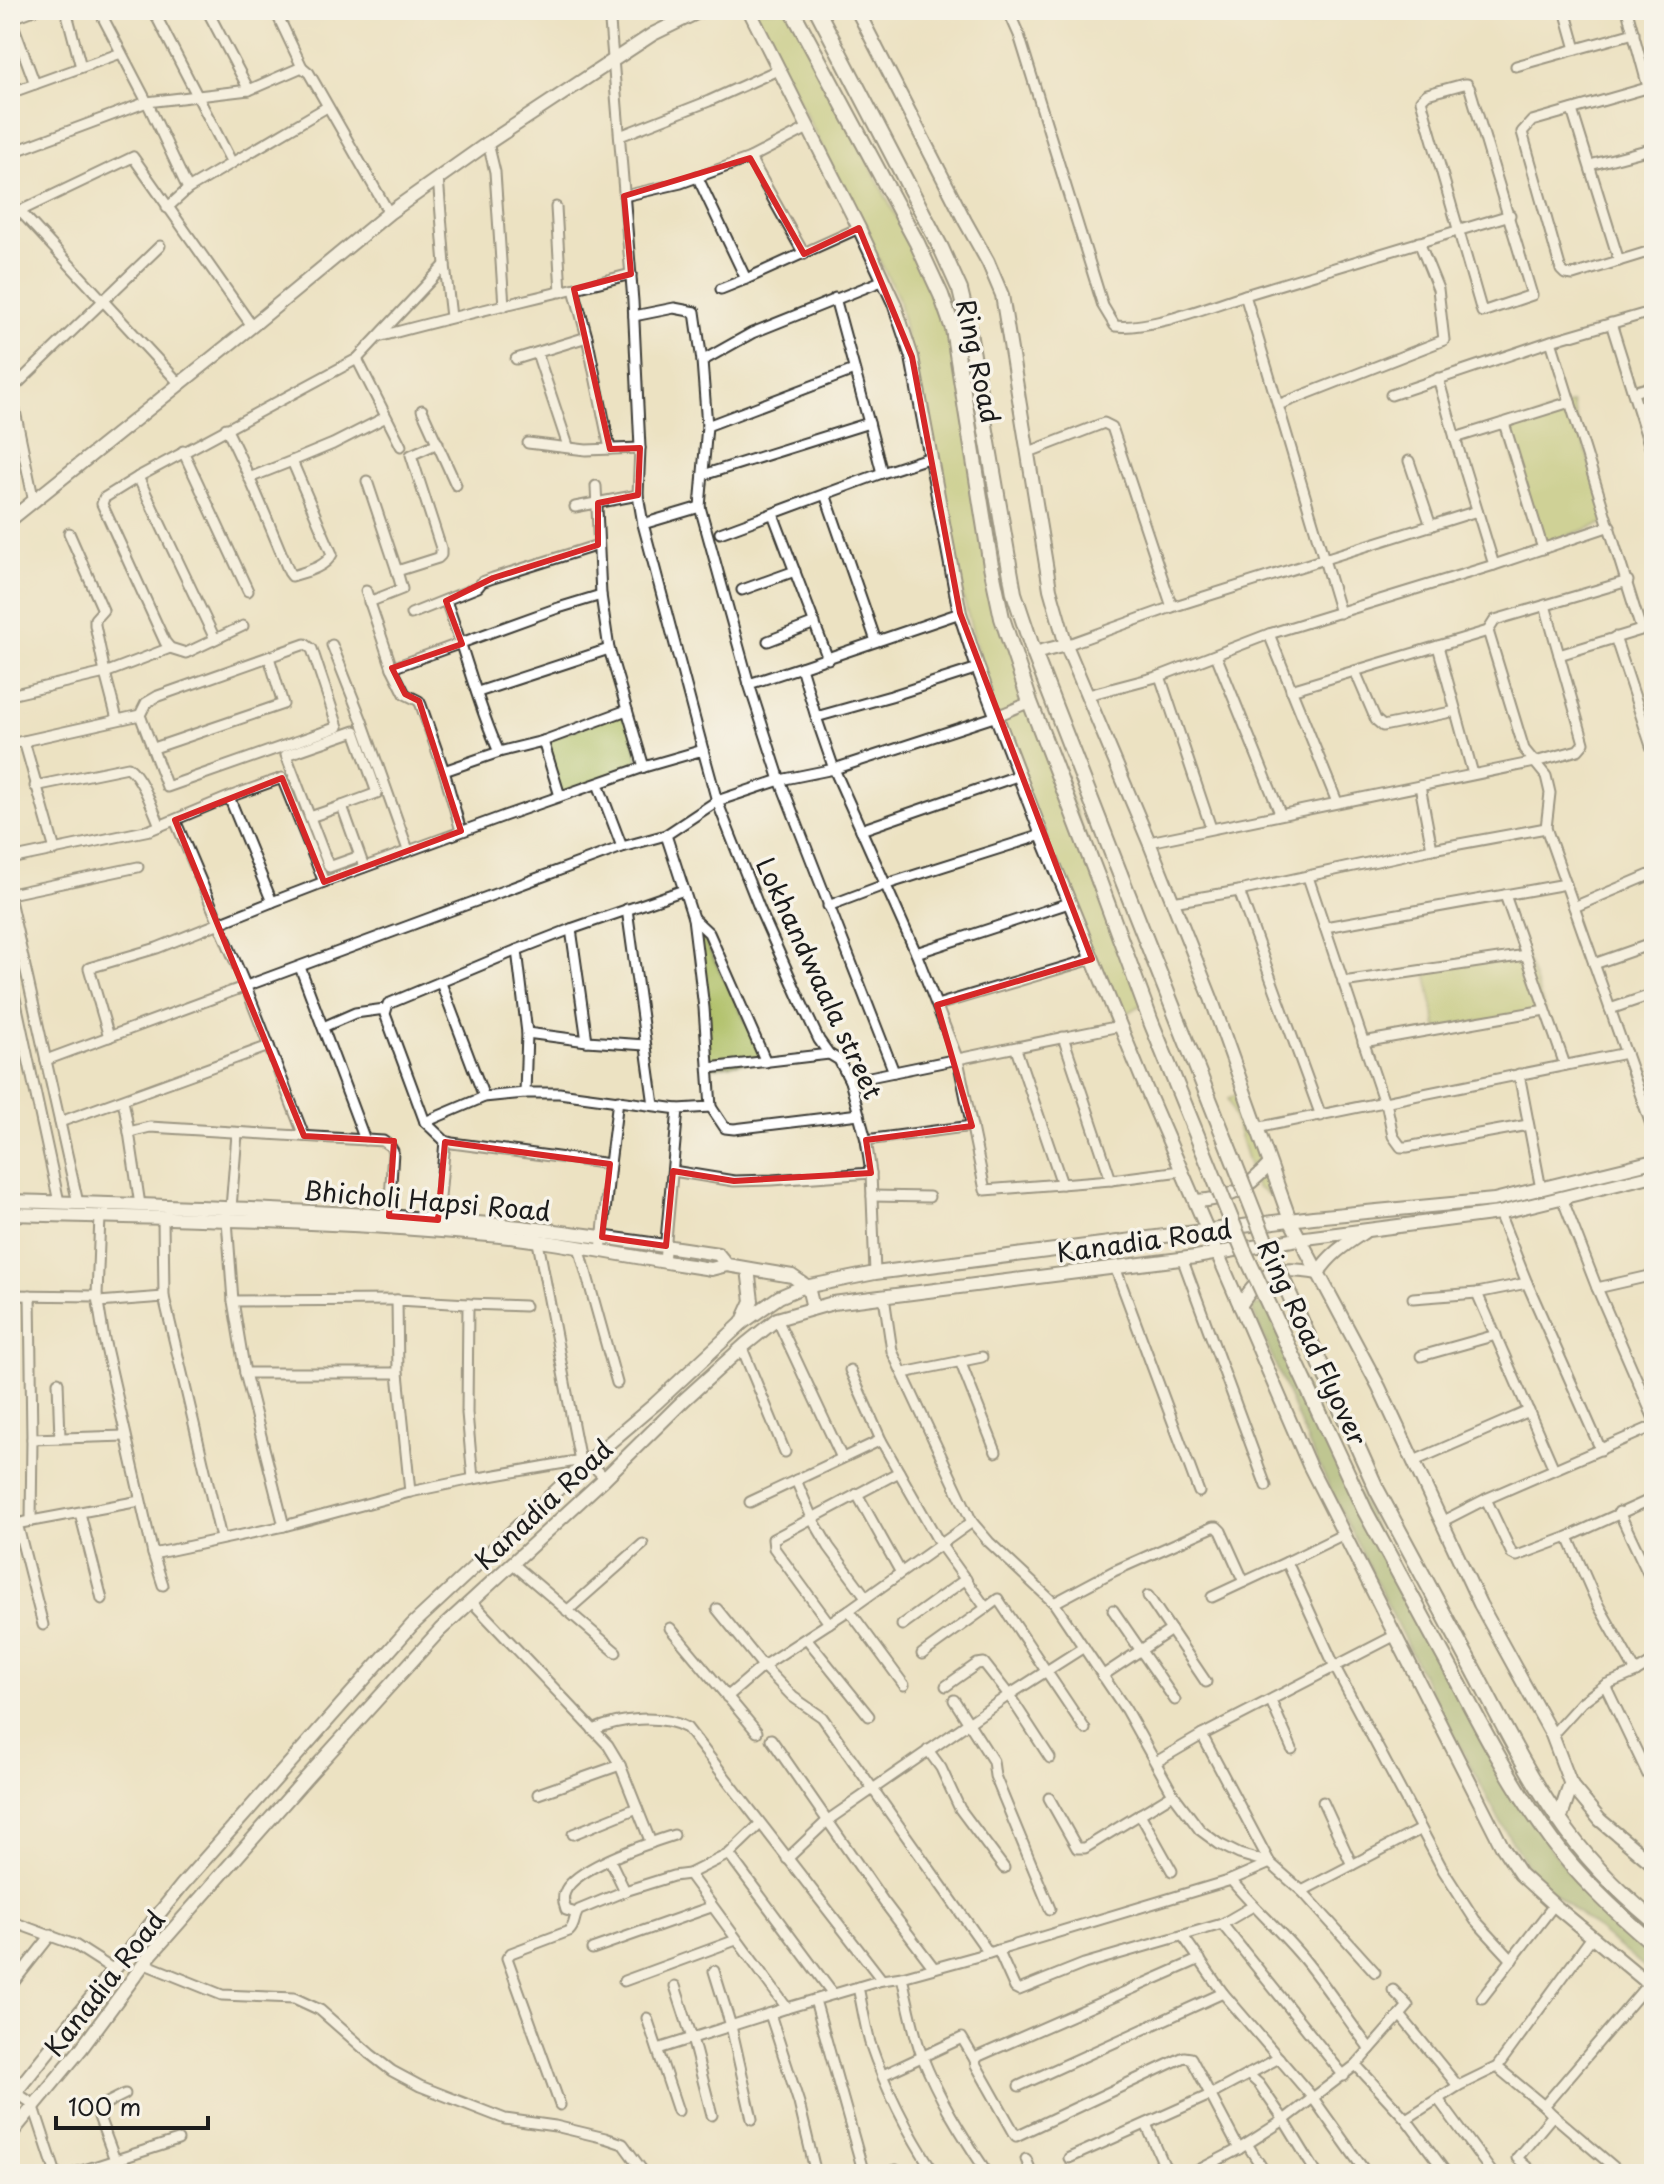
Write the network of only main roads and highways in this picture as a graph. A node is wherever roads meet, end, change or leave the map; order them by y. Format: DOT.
graph roads {
  1 [pos="792,10"];
  2 [pos="817,10"];
  3 [pos="1034,653"];
  4 [pos="1030,702"];
  5 [pos="1571,1785"];
  6 [pos="1559,1820"];
  7 [pos="1654,1921"];
  8 [pos="1654,1944"];
  1 -- 4 [label="main road, Ring Road"];
  2 -- 3 [label="main road, Ring Road"];
  3 -- 6 [label="main road, Ring Road Flyover, bridge"];
  4 -- 8 [label="main road, Ring Road Flyover, bridge"];
  5 -- 6 [label="main road"];
  6 -- 7 [label="main road"];
}
